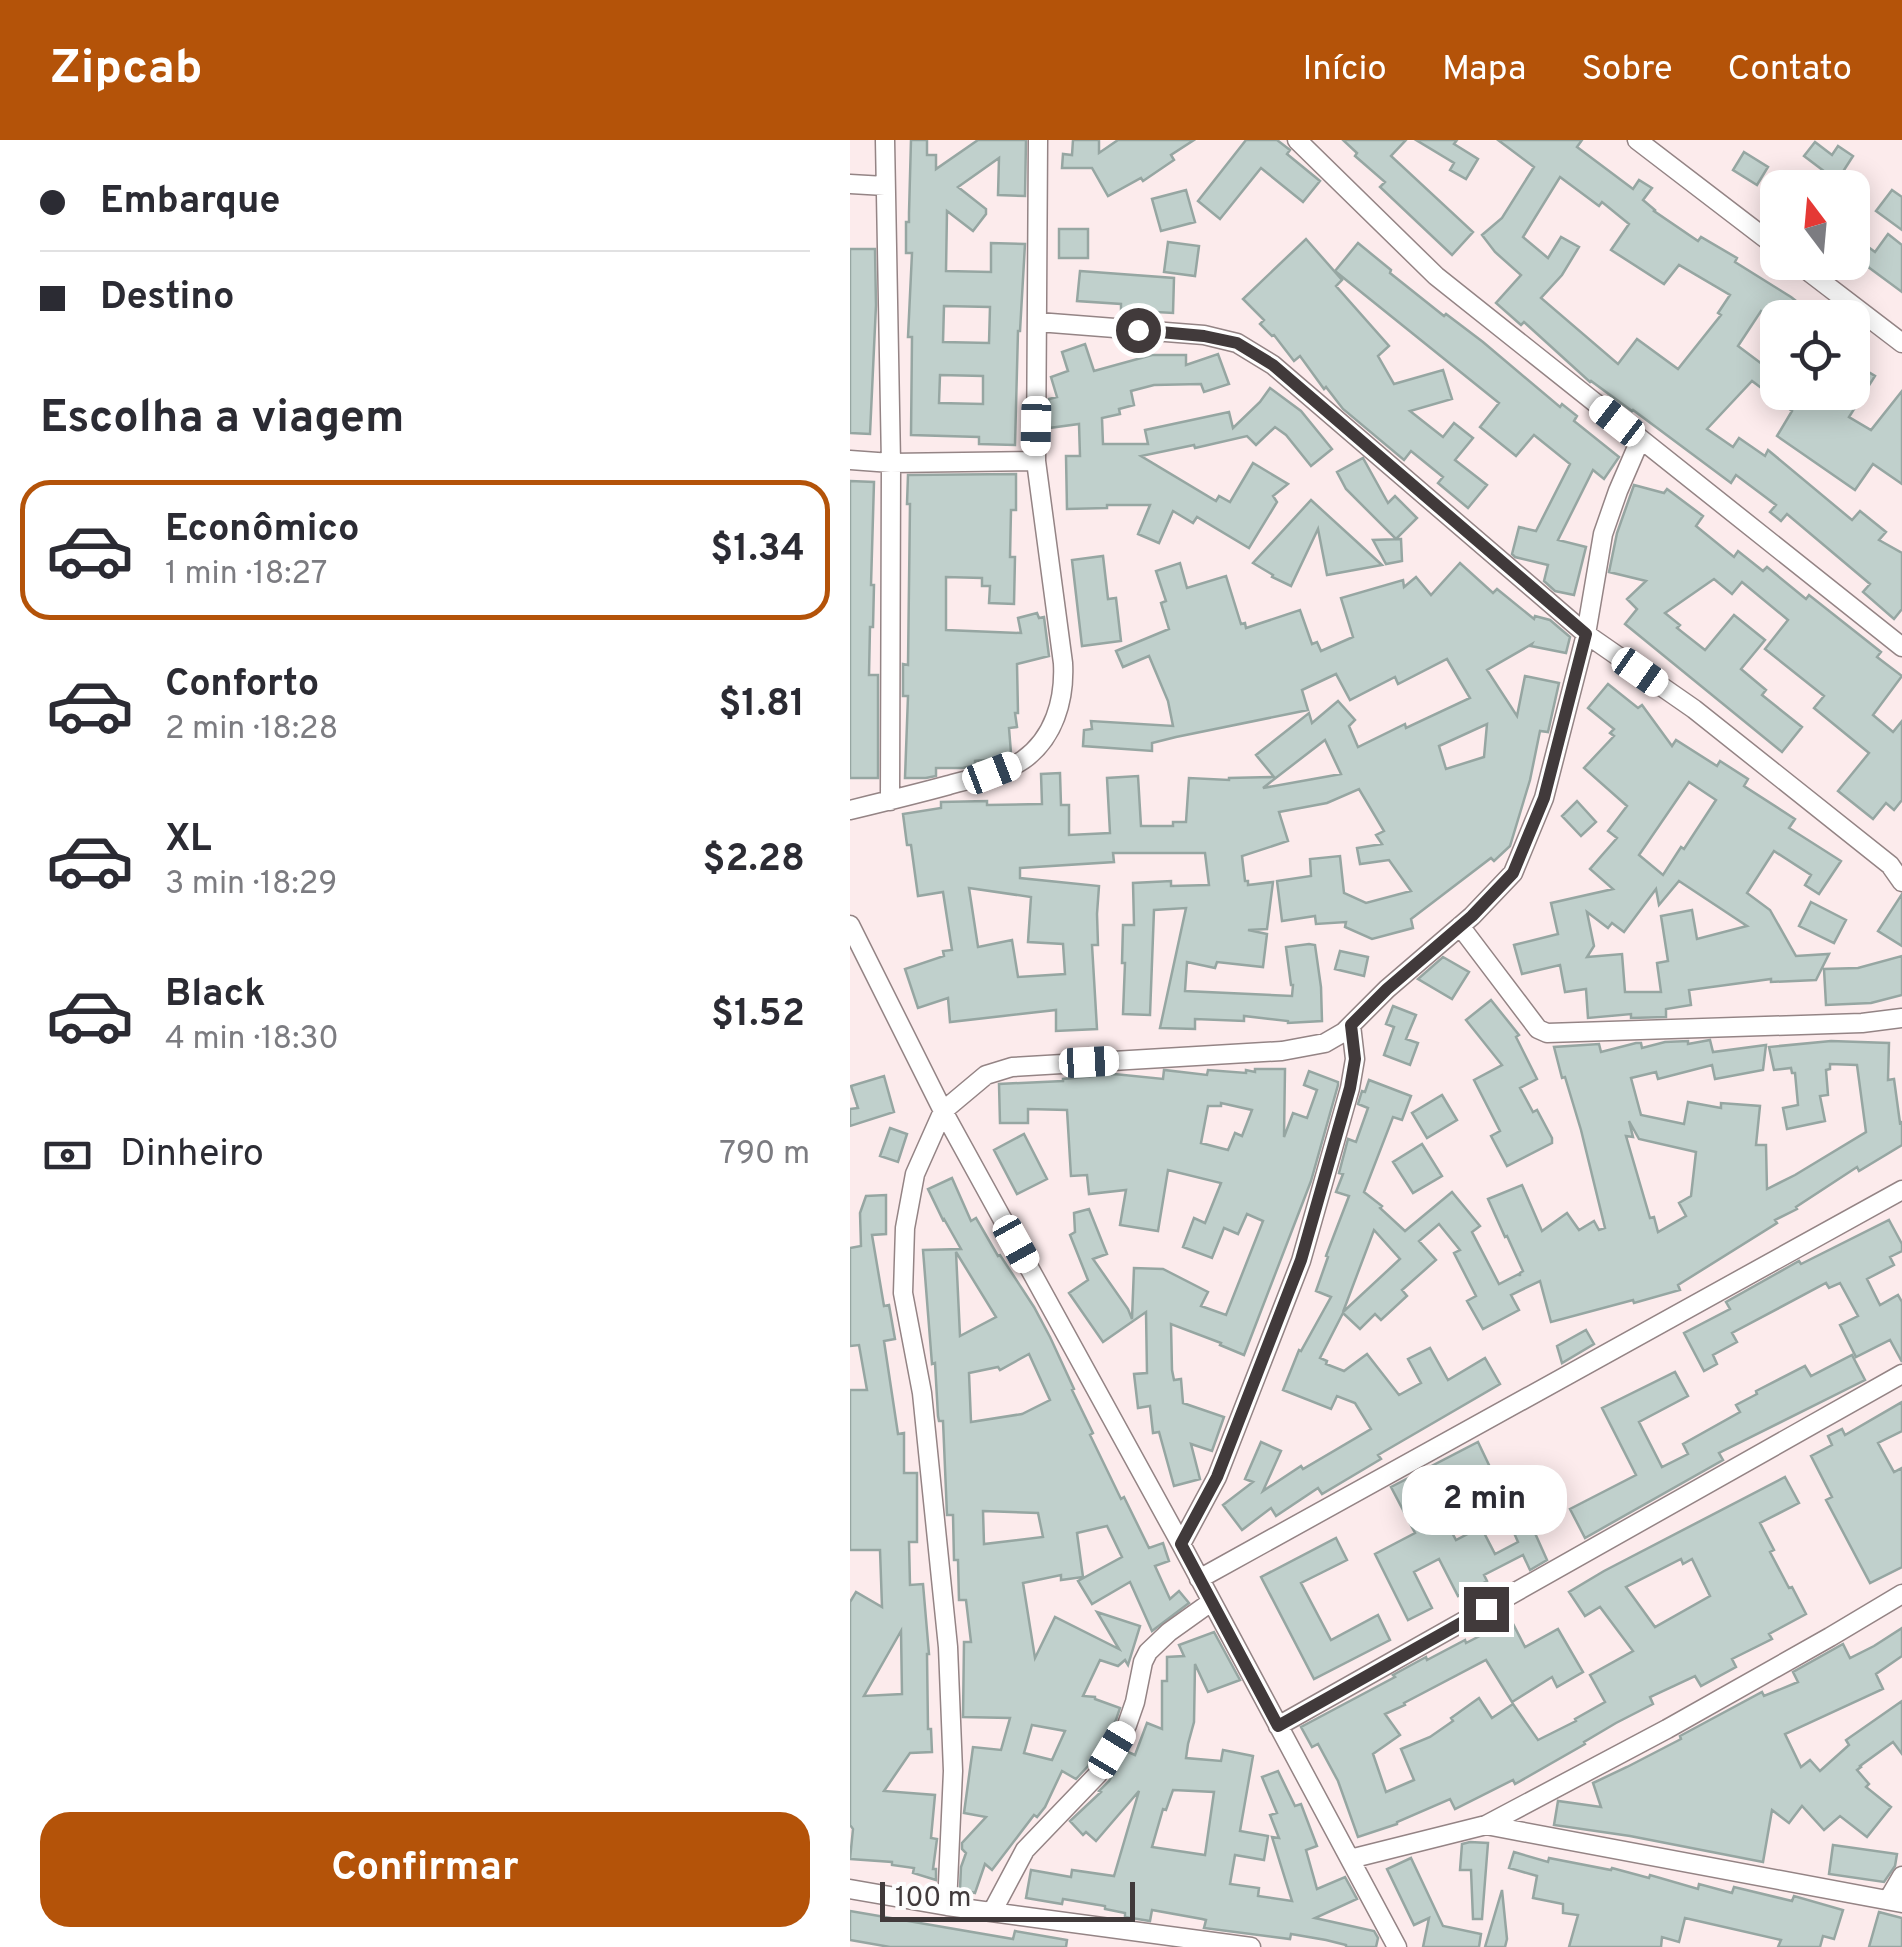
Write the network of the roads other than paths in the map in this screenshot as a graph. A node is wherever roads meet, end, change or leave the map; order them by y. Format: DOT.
graph roads {
  1 [pos="885,140"];
  2 [pos="1038,140"];
  3 [pos="1298,140"];
  4 [pos="1636,140"];
  5 [pos="850,184"];
  6 [pos="884,186"];
  7 [pos="1760,234"];
  8 [pos="1820,280"];
  9 [pos="1038,322"];
  10 [pos="1902,343"];
  11 [pos="1640,440"];
  12 [pos="850,460"];
  13 [pos="1036,461"];
  14 [pos="891,463"];
  15 [pos="1586,634"];
  16 [pos="1902,647"];
  17 [pos="890,800"];
  18 [pos="850,810"];
  19 [pos="1902,848"];
  20 [pos="1890,866"];
  21 [pos="1902,882"];
  22 [pos="850,925"];
  23 [pos="1460,926"];
  24 [pos="1902,1018"];
  25 [pos="1351,1025"];
  26 [pos="942,1112"];
  27 [pos="1902,1190"];
  28 [pos="1902,1374"];
  29 [pos="1181,1544"];
  30 [pos="1199,1578"];
  31 [pos="1902,1594"];
  32 [pos="1211,1602"];
  33 [pos="1278,1726"];
  34 [pos="1486,1825"];
  35 [pos="1350,1859"];
  36 [pos="1902,1876"];
  37 [pos="850,1889"];
  38 [pos="1895,1902"];
  39 [pos="946,1906"];
  40 [pos="992,1912"];
  41 [pos="1251,1947"];
  42 [pos="1396,1947"];
  1 -- 6 [label="street"];
  2 -- 9 [label="street"];
  3 -- 11 [label="street"];
  4 -- 7 [label="street"];
  5 -- 6 [label="street"];
  6 -- 14 [label="street"];
  8 -- 10 [label="street"];
  9 -- 13 [label="street"];
  9 -- 15 [label="street"];
  11 -- 15 [label="street"];
  11 -- 16 [label="street"];
  12 -- 14 [label="street"];
  13 -- 14 [label="street"];
  13 -- 17 [label="street"];
  14 -- 17 [label="street"];
  15 -- 20 [label="street"];
  15 -- 23 [label="street"];
  17 -- 18 [label="street"];
  19 -- 20 [label="street"];
  20 -- 21 [label="street"];
  22 -- 26 [label="street"];
  23 -- 24 [label="street"];
  23 -- 25 [label="street"];
  25 -- 26 [label="street"];
  25 -- 29 [label="street"];
  26 -- 29 [label="street"];
  26 -- 39 [label="street"];
  27 -- 30 [label="street"];
  28 -- 33 [label="street"];
  29 -- 30 [label="street"];
  30 -- 32 [label="street"];
  31 -- 34 [label="street"];
  32 -- 33 [label="street"];
  32 -- 40 [label="street"];
  33 -- 35 [label="street"];
  34 -- 35 [label="street"];
  34 -- 38 [label="street"];
  35 -- 42 [label="street"];
  36 -- 38 [label="street"];
  37 -- 39 [label="street"];
  39 -- 40 [label="street"];
  40 -- 41 [label="street"];
}
